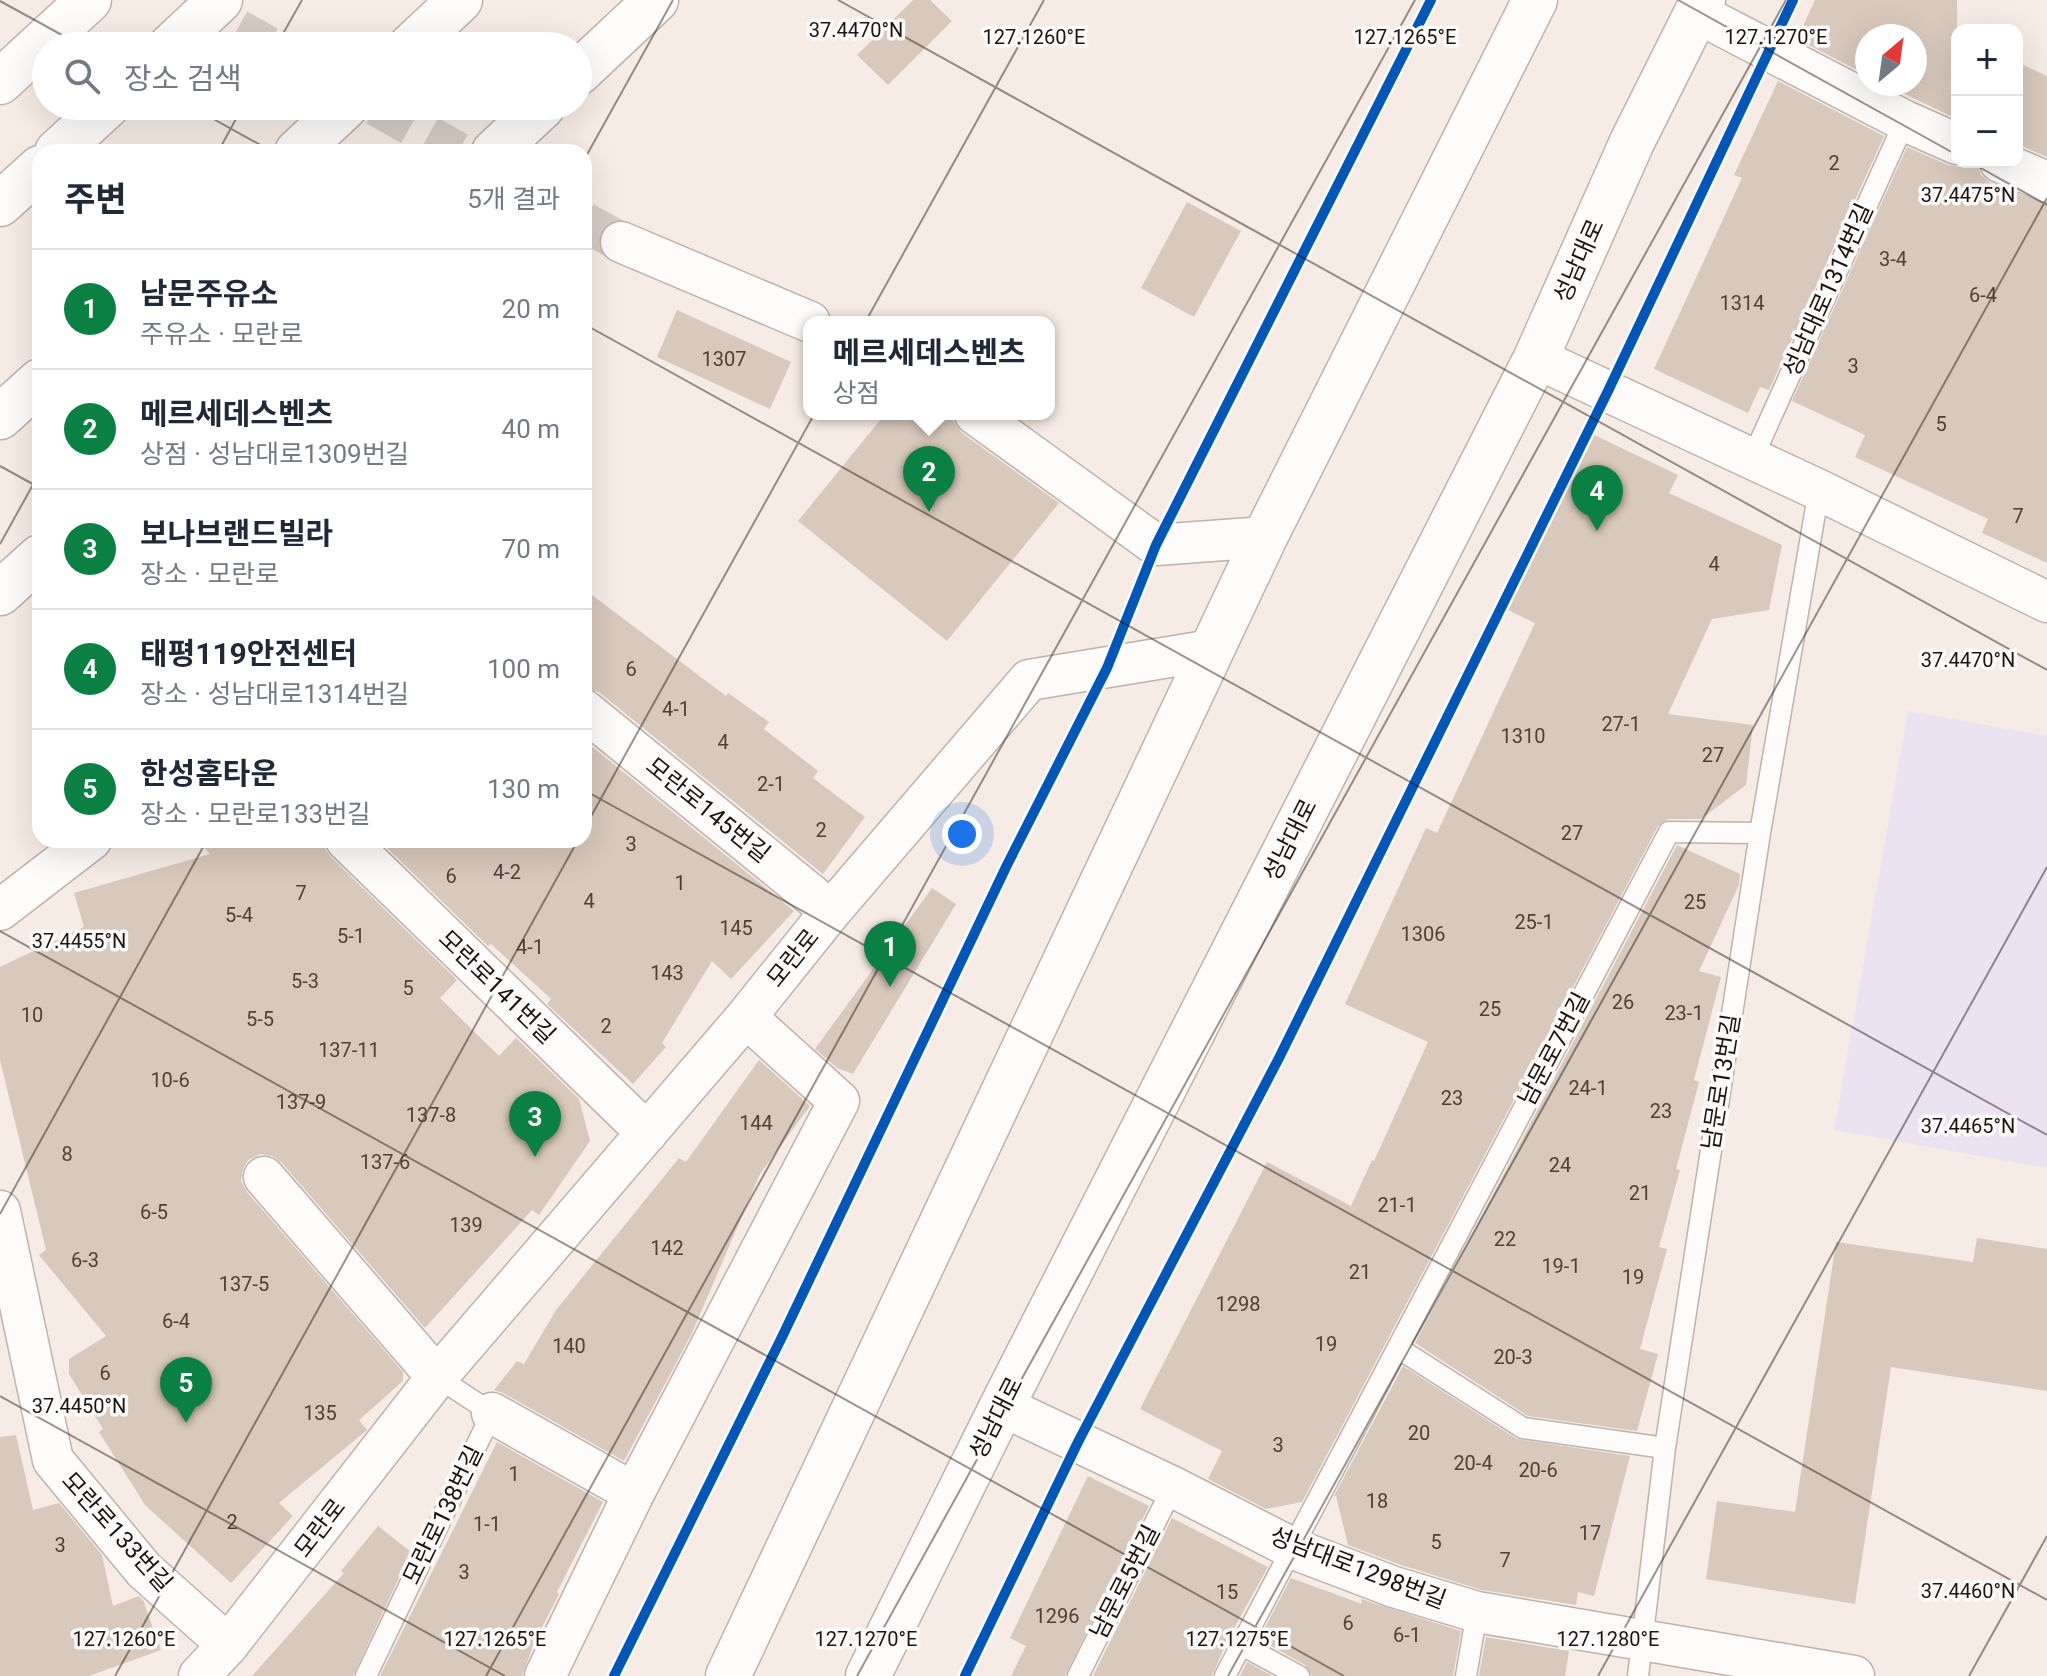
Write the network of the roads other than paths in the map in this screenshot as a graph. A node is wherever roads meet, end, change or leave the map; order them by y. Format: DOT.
graph roads {
  1 [pos="89,0"];
  2 [pos="220,0"];
  3 [pos="460,0"];
  4 [pos="656,0"];
  5 [pos="1535,0"];
  6 [pos="1700,6"];
  7 [pos="54,32"];
  8 [pos="186,32"];
  9 [pos="426,32"];
  10 [pos="32,53"];
  11 [pos="592,60"];
  12 [pos="0,82"];
  13 [pos="92,120"];
  14 [pos="331,120"];
  15 [pos="528,120"];
  16 [pos="1905,121"];
  17 [pos="1951,141"];
  18 [pos="66,144"];
  19 [pos="306,144"];
  20 [pos="503,144"];
  21 [pos="2014,168"];
  22 [pos="32,175"];
  23 [pos="2047,182"];
  24 [pos="0,204"];
  25 [pos="621,242"];
  26 [pos="803,319"];
  27 [pos="1536,358"];
  28 [pos="32,388"];
  29 [pos="0,417"];
  30 [pos="983,420"];
  31 [pos="1752,459"];
  32 [pos="1819,490"];
  33 [pos="1265,537"];
  34 [pos="32,564"];
  35 [pos="0,593"];
  36 [pos="2047,602"];
  37 [pos="1212,650"];
  38 [pos="592,717"];
  39 [pos="1760,833"];
  40 [pos="81,848"];
  41 [pos="354,848"];
  42 [pos="0,910"];
  43 [pos="831,911"];
  44 [pos="746,1017"];
  45 [pos="647,1133"];
  46 [pos="264,1177"];
  47 [pos="0,1211"];
  48 [pos="1398,1348"];
  49 [pos="437,1377"];
  50 [pos="1002,1406"];
  51 [pos="492,1413"];
  52 [pos="1665,1448"];
  53 [pos="1173,1487"];
  54 [pos="634,1493"];
  55 [pos="1294,1549"];
  56 [pos="1477,1612"];
  57 [pos="1240,1644"];
  58 [pos="1641,1657"];
  59 [pos="226,1660"];
  60 [pos="1794,1672"];
  61 [pos="199,1676"];
  62 [pos="366,1676"];
  63 [pos="545,1676"];
  64 [pos="728,1676"];
  65 [pos="868,1676"];
  66 [pos="1078,1676"];
  67 [pos="1225,1676"];
  68 [pos="1299,1676"];
  69 [pos="1466,1676"];
  70 [pos="1854,1676"];
  1 -- 7 [label="main road"];
  2 -- 8 [label="main road"];
  3 -- 9 [label="main road"];
  4 -- 11 [label="main road"];
  5 -- 33 [label="main road"];
  6 -- 16 [label="street"];
  6 -- 27 [label="main road, 성남대로"];
  10 -- 12 [label="main road"];
  13 -- 18 [label="main road"];
  14 -- 19 [label="main road"];
  15 -- 20 [label="main road"];
  16 -- 17 [label="street"];
  16 -- 31 [label="lane, 성남대로1314번길"];
  21 -- 23 [label="street"];
  22 -- 24 [label="main road"];
  25 -- 26 [label="street"];
  27 -- 31 [label="street"];
  27 -- 50 [label="main road, 성남대로"];
  28 -- 29 [label="main road"];
  30 -- 33 [label="street"];
  31 -- 32 [label="street"];
  32 -- 36 [label="street"];
  32 -- 39 [label="lane, 남문로13번길"];
  33 -- 37 [label="main road"];
  34 -- 35 [label="main road"];
  37 -- 43 [label="street, 모란로"];
  37 -- 64 [label="main road"];
  38 -- 43 [label="street, 모란로145번길"];
  39 -- 48 [label="lane, 남문로7번길"];
  39 -- 52 [label="lane, 남문로13번길"];
  40 -- 42 [label="street"];
  41 -- 45 [label="street, 모란로141번길"];
  43 -- 44 [label="street, 모란로"];
  44 -- 45 [label="street, 모란로"];
  44 -- 54 [label="street"];
  45 -- 49 [label="street, 모란로"];
  46 -- 49 [label="street"];
  47 -- 59 [label="street, 모란로133번길"];
  48 -- 52 [label="lane"];
  48 -- 55 [label="lane, 남문로7번길"];
  49 -- 51 [label="lane"];
  49 -- 59 [label="street, 모란로"];
  50 -- 53 [label="street, 성남대로1298번길"];
  50 -- 65 [label="main road, 성남대로"];
  51 -- 54 [label="street"];
  51 -- 62 [label="lane, 모란로138번길"];
  52 -- 58 [label="lane, 남문로13번길"];
  53 -- 55 [label="street, 성남대로1298번길"];
  53 -- 66 [label="lane, 남문로5번길"];
  54 -- 63 [label="street"];
  55 -- 56 [label="street, 성남대로1298번길"];
  55 -- 57 [label="lane, 남문로7번길"];
  56 -- 58 [label="street, 성남대로1298번길"];
  56 -- 69 [label="lane"];
  57 -- 67 [label="lane, 남문로7번길"];
  57 -- 68 [label="lane"];
  58 -- 60 [label="street, 성남대로1298번길"];
  59 -- 61 [label="street, 모란로"];
  60 -- 70 [label="street, 성남대로1298번길"];
}
